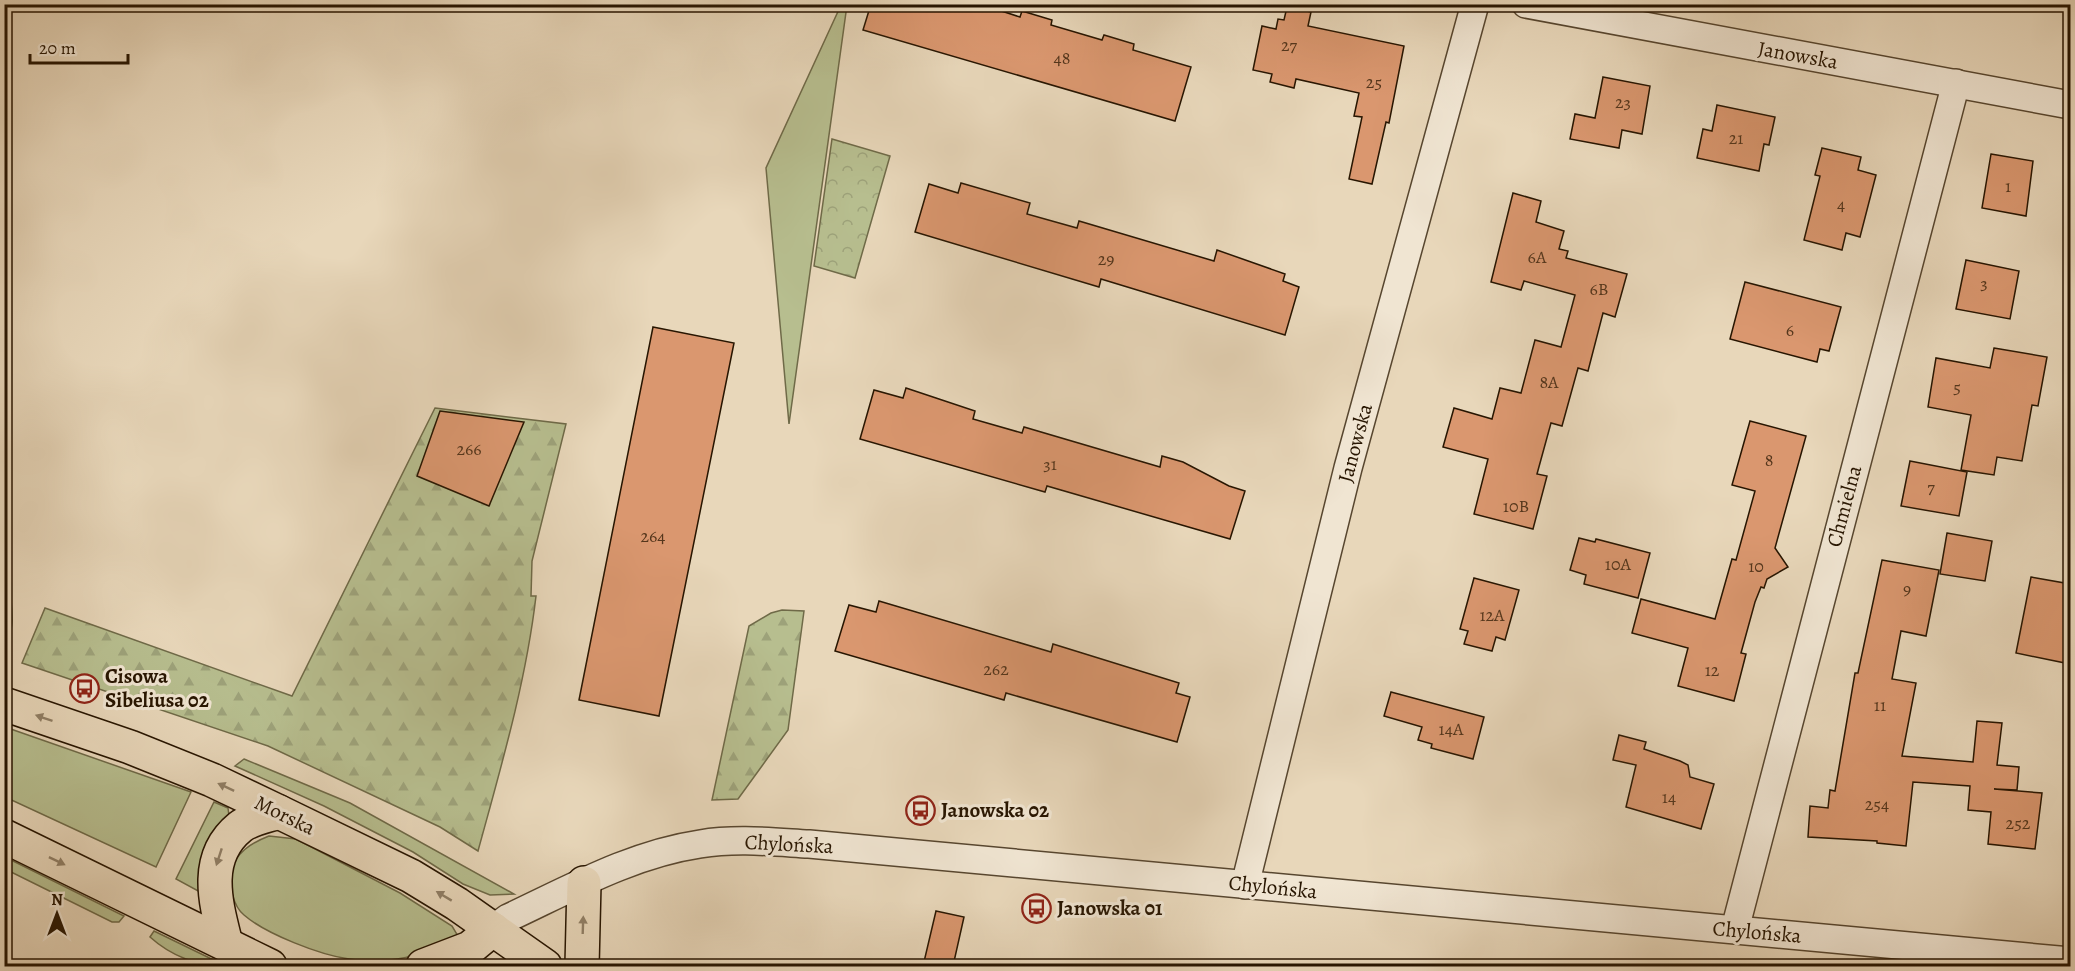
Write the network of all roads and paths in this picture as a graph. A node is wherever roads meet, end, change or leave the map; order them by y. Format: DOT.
graph roads {
  1 [pos="1475,4"];
  2 [pos="1526,4"];
  3 [pos="1956,83"];
  4 [pos="2070,105"];
  5 [pos="4,704"];
  6 [pos="279,812"];
  7 [pos="4,836"];
  8 [pos="584,883"];
  9 [pos="1245,885"];
  10 [pos="493,929"];
  11 [pos="1735,929"];
  12 [pos="226,944"];
  13 [pos="2070,961"];
  14 [pos="270,966"];
  15 [pos="423,966"];
  16 [pos="544,966"];
  17 [pos="582,966"];
  1 -- 9 [label="street, Janowska"];
  2 -- 3 [label="street, Janowska"];
  3 -- 4 [label="street, Janowska"];
  3 -- 11 [label="street, Chmielna"];
  6 -- 5 [label="main road, Morska, one-way"];
  10 -- 6 [label="main road, Morska, one-way"];
  6 -- 12 [label="main road, one-way"];
  7 -- 12 [label="main road, one-way"];
  8 -- 9 [label="street, Chylońska"];
  8 -- 10 [label="street, Chylońska"];
  17 -- 8 [label="main road, one-way"];
  9 -- 11 [label="street, Chylońska"];
  10 -- 15 [label="main road"];
  10 -- 16 [label="main road, Morska"];
  11 -- 13 [label="street, Chylońska"];
  12 -- 14 [label="main road"];
}
